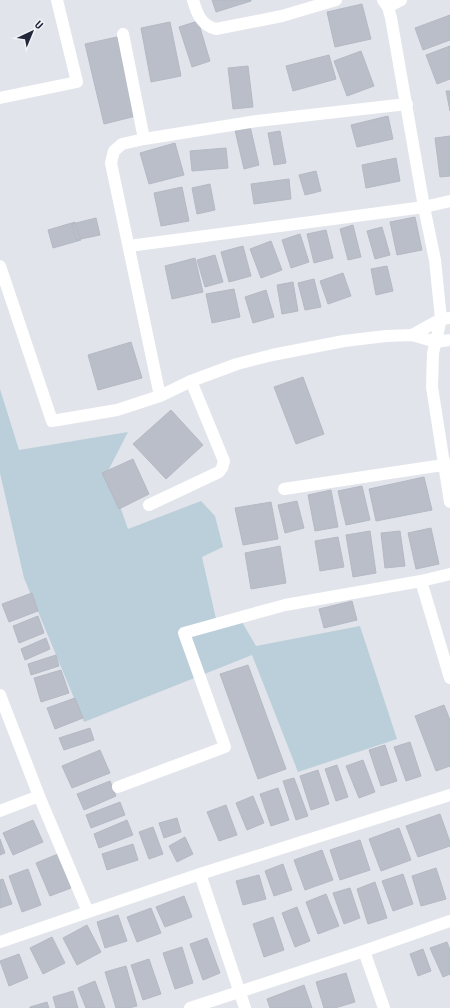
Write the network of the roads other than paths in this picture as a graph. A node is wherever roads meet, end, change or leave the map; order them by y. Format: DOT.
graph roads {
  1 [pos="57,0"];
  2 [pos="193,0"];
  3 [pos="336,0"];
  4 [pos="401,0"];
  5 [pos="386,3"];
  6 [pos="123,34"];
  7 [pos="0,98"];
  8 [pos="407,104"];
  9 [pos="144,139"];
  10 [pos="450,201"];
  11 [pos="424,207"];
  12 [pos="129,246"];
  13 [pos="0,266"];
  14 [pos="445,318"];
  15 [pos="412,335"];
  16 [pos="450,340"];
  17 [pos="436,342"];
  18 [pos="192,381"];
  19 [pos="160,396"];
  20 [pos="447,464"];
  21 [pos="284,489"];
  22 [pos="450,502"];
  23 [pos="149,505"];
  24 [pos="450,574"];
  25 [pos="421,581"];
  26 [pos="450,678"];
  27 [pos="0,695"];
  28 [pos="118,787"];
  29 [pos="450,795"];
  30 [pos="39,796"];
  31 [pos="0,811"];
  32 [pos="200,874"];
  33 [pos="88,912"];
  34 [pos="450,921"];
  35 [pos="0,942"];
  36 [pos="364,951"];
  37 [pos="239,991"];
  38 [pos="190,1008"];
  39 [pos="245,1008"];
  40 [pos="384,1008"];
  1 -- 7 [label="street"];
  2 -- 3 [label="street"];
  4 -- 5 [label="street"];
  5 -- 8 [label="street"];
  6 -- 9 [label="street"];
  8 -- 9 [label="street"];
  8 -- 11 [label="street"];
  9 -- 12 [label="street"];
  10 -- 11 [label="street"];
  11 -- 12 [label="street"];
  11 -- 14 [label="street"];
  12 -- 19 [label="street"];
  13 -- 19 [label="street"];
  14 -- 15 [label="street"];
  14 -- 17 [label="street"];
  15 -- 17 [label="street"];
  15 -- 18 [label="street"];
  16 -- 17 [label="street"];
  17 -- 20 [label="street"];
  18 -- 19 [label="street"];
  18 -- 23 [label="street"];
  20 -- 21 [label="street"];
  20 -- 22 [label="street"];
  24 -- 25 [label="street"];
  25 -- 26 [label="street"];
  25 -- 28 [label="street"];
  27 -- 30 [label="street"];
  29 -- 32 [label="street"];
  30 -- 31 [label="street"];
  30 -- 33 [label="street"];
  32 -- 33 [label="street"];
  32 -- 37 [label="street"];
  33 -- 35 [label="street"];
  34 -- 36 [label="street"];
  36 -- 37 [label="street"];
  36 -- 40 [label="street"];
  37 -- 38 [label="street"];
  37 -- 39 [label="street"];
}
